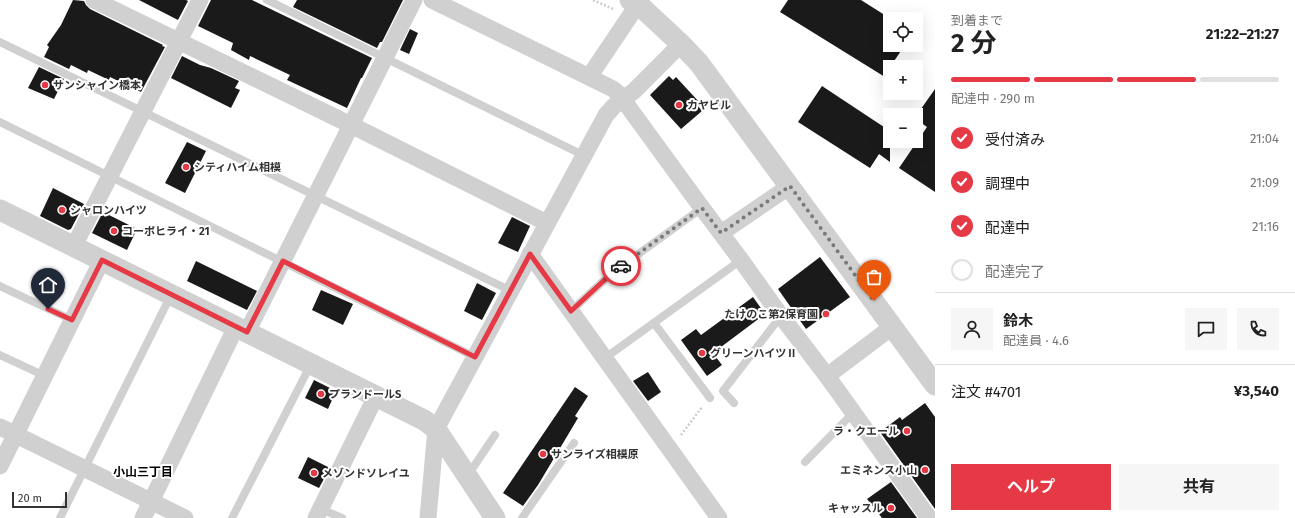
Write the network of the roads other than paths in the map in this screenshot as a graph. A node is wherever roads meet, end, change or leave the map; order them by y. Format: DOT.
graph roads {
  1 [pos="94,0"];
  2 [pos="200,0"];
  3 [pos="267,0"];
  4 [pos="414,0"];
  5 [pos="432,0"];
  6 [pos="628,5"];
  7 [pos="0,42"];
  8 [pos="179,42"];
  9 [pos="681,44"];
  10 [pos="385,58"];
  11 [pos="589,77"];
  12 [pos="623,99"];
  13 [pos="143,111"];
  14 [pos="0,122"];
  15 [pos="351,125"];
  16 [pos="583,155"];
  17 [pos="110,176"];
  18 [pos="790,186"];
  19 [pos="316,196"];
  20 [pos="702,208"];
  21 [pos="0,210"];
  22 [pos="547,224"];
  23 [pos="721,233"];
  24 [pos="74,246"];
  25 [pos="530,254"];
  26 [pos="102,260"];
  27 [pos="742,260"];
  28 [pos="283,261"];
  29 [pos="0,286"];
  30 [pos="511,292"];
  31 [pos="171,294"];
  32 [pos="571,311"];
  33 [pos="781,316"];
  34 [pos="72,320"];
  35 [pos="654,323"];
  36 [pos="892,327"];
  37 [pos="241,330"];
  38 [pos="0,355"];
  39 [pos="475,357"];
  40 [pos="605,358"];
  41 [pos="310,364"];
  42 [pos="45,376"];
  43 [pos="826,376"];
  44 [pos="935,384"];
  45 [pos="376,396"];
  46 [pos="710,398"];
  47 [pos="734,403"];
  48 [pos="853,413"];
  49 [pos="0,427"];
  50 [pos="436,429"];
  51 [pos="16,435"];
  52 [pos="496,435"];
  53 [pos="574,443"];
  54 [pos="805,462"];
  55 [pos="0,466"];
  56 [pos="84,468"];
  57 [pos="467,476"];
  58 [pos="151,501"];
  59 [pos="318,513"];
  60 [pos="60,518"];
  61 [pos="143,518"];
  62 [pos="185,518"];
  63 [pos="232,518"];
  64 [pos="342,518"];
  65 [pos="428,518"];
  66 [pos="496,518"];
  67 [pos="522,518"];
  68 [pos="718,518"];
  69 [pos="929,518"];
  1 -- 8 [label="street"];
  2 -- 8 [label="street"];
  3 -- 10 [label="lane"];
  4 -- 10 [label="street"];
  5 -- 11 [label="street"];
  6 -- 9 [label="street"];
  6 -- 11 [label="street"];
  7 -- 13 [label="lane"];
  8 -- 13 [label="street"];
  8 -- 15 [label="street"];
  9 -- 12 [label="street"];
  9 -- 18 [label="street"];
  10 -- 15 [label="street"];
  10 -- 16 [label="lane"];
  11 -- 12 [label="street"];
  12 -- 16 [label="street"];
  12 -- 20 [label="street"];
  13 -- 17 [label="street"];
  13 -- 19 [label="lane"];
  14 -- 17 [label="lane"];
  15 -- 19 [label="street"];
  15 -- 22 [label="street"];
  16 -- 22 [label="street"];
  17 -- 24 [label="street"];
  17 -- 28 [label="lane"];
  18 -- 23 [label="street"];
  18 -- 36 [label="street"];
  19 -- 28 [label="street"];
  19 -- 30 [label="lane"];
  20 -- 23 [label="street"];
  20 -- 32 [label="lane"];
  21 -- 24 [label="street"];
  22 -- 25 [label="street"];
  23 -- 27 [label="street"];
  24 -- 26 [label="street"];
  25 -- 30 [label="street"];
  25 -- 32 [label="street"];
  26 -- 31 [label="street"];
  26 -- 34 [label="street"];
  27 -- 33 [label="street"];
  27 -- 35 [label="lane"];
  28 -- 37 [label="street"];
  28 -- 39 [label="lane"];
  29 -- 34 [label="lane"];
  30 -- 39 [label="street"];
  31 -- 37 [label="street"];
  31 -- 56 [label="lane"];
  32 -- 40 [label="street"];
  33 -- 43 [label="street"];
  33 -- 47 [label="lane"];
  34 -- 42 [label="street"];
  35 -- 40 [label="lane"];
  35 -- 46 [label="lane"];
  36 -- 43 [label="street"];
  36 -- 44 [label="street"];
  37 -- 41 [label="street"];
  37 -- 58 [label="street"];
  38 -- 42 [label="lane"];
  39 -- 50 [label="street"];
  40 -- 68 [label="street"];
  41 -- 45 [label="street"];
  41 -- 63 [label="lane"];
  42 -- 51 [label="street"];
  43 -- 48 [label="street"];
  45 -- 50 [label="street"];
  45 -- 59 [label="street"];
  48 -- 54 [label="lane"];
  48 -- 69 [label="street"];
  49 -- 51 [label="street"];
  50 -- 57 [label="street"];
  50 -- 65 [label="street"];
  51 -- 55 [label="street"];
  51 -- 56 [label="street"];
  52 -- 57 [label="lane"];
  53 -- 67 [label="lane"];
  56 -- 58 [label="street"];
  56 -- 60 [label="lane"];
  57 -- 66 [label="street"];
  58 -- 61 [label="street"];
  58 -- 62 [label="street"];
  59 -- 64 [label="lane"];
}
